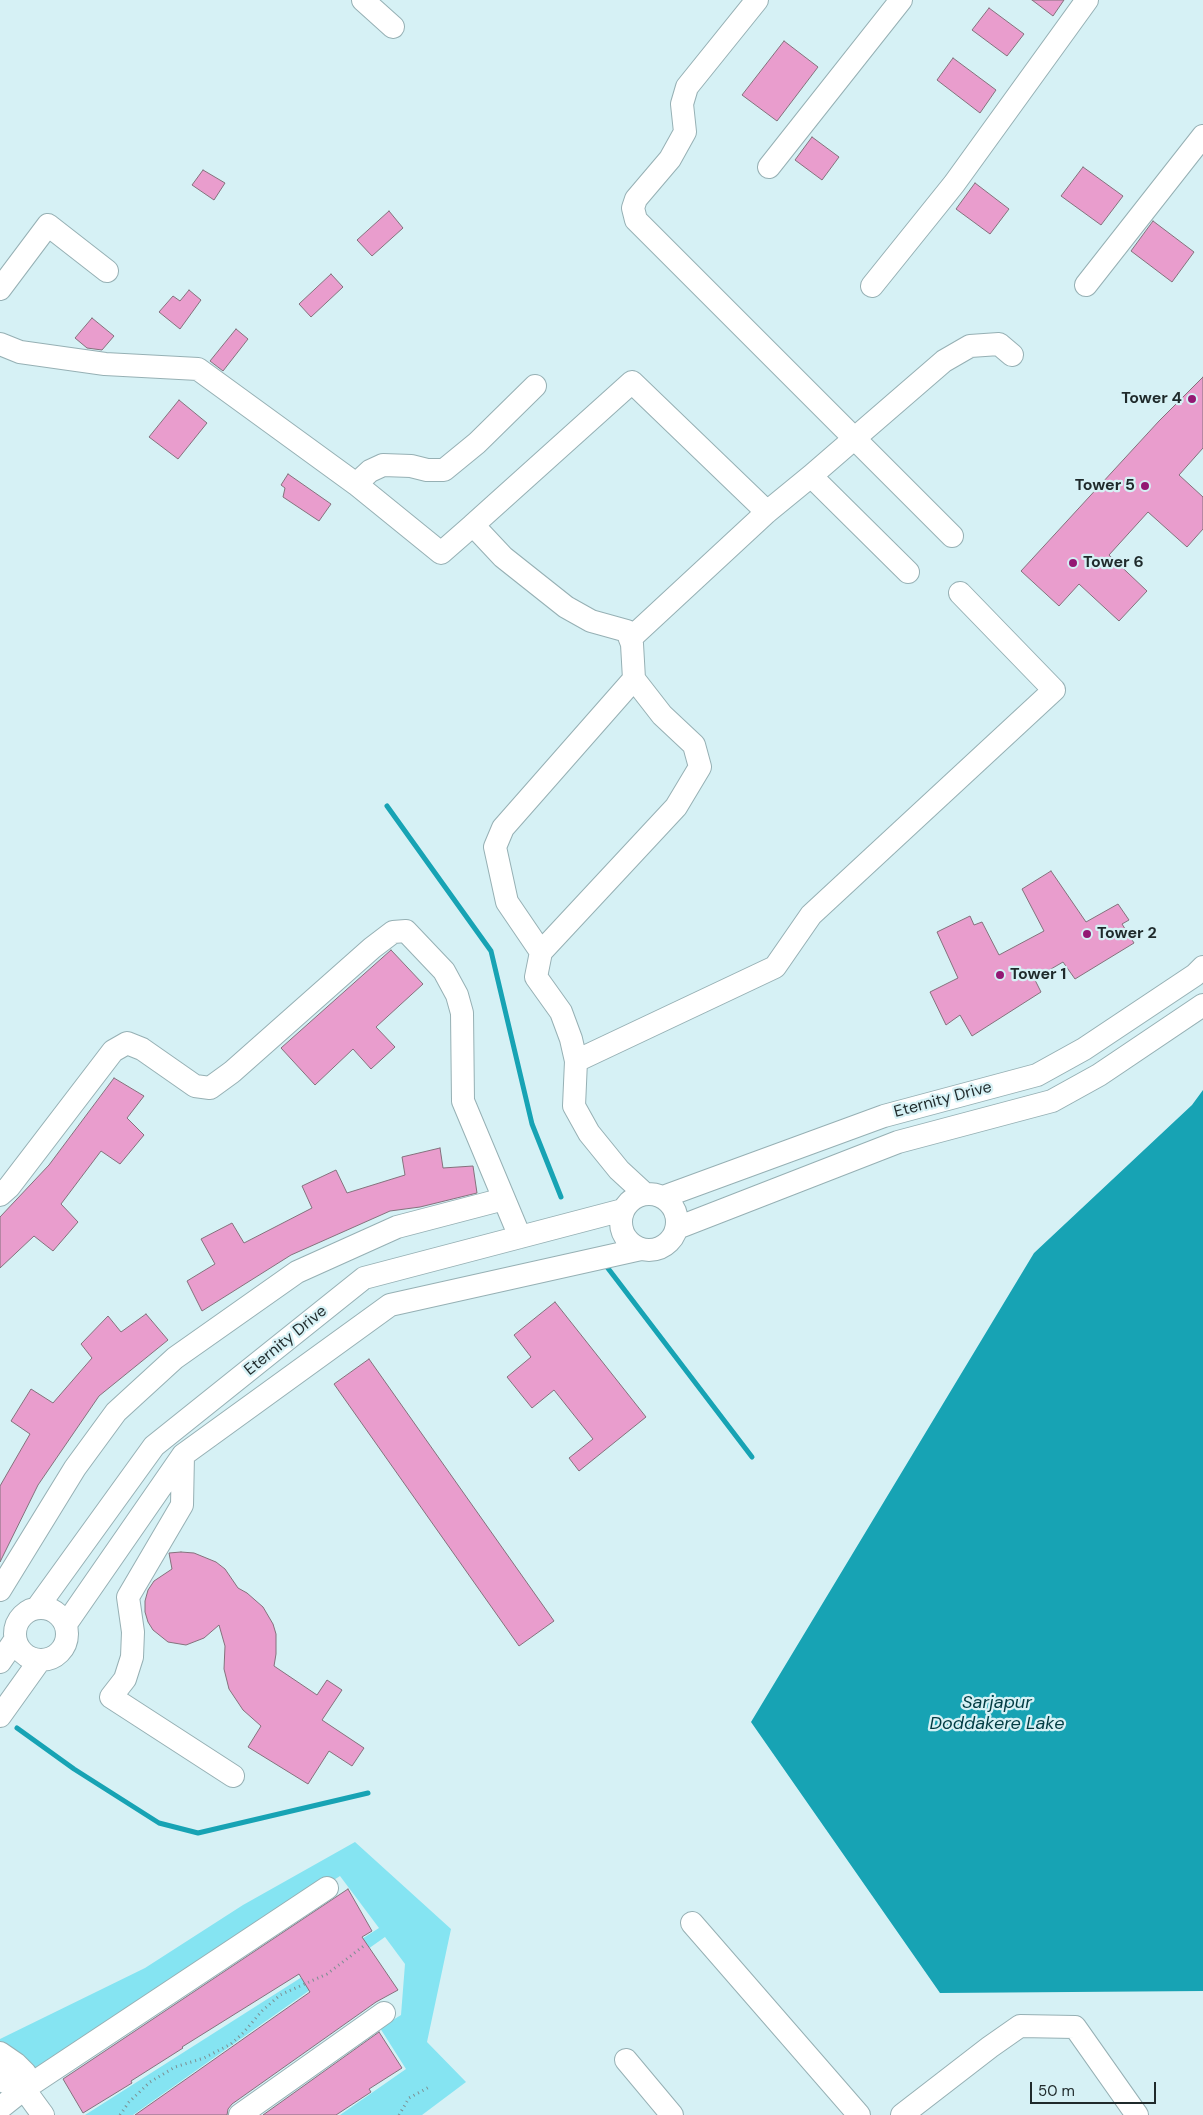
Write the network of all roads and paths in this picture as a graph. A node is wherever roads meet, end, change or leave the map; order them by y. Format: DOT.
graph roads {
  1 [pos="363,0"];
  2 [pos="757,0"];
  3 [pos="901,0"];
  4 [pos="1087,0"];
  5 [pos="394,26"];
  6 [pos="1203,136"];
  7 [pos="769,167"];
  8 [pos="107,271"];
  9 [pos="1086,285"];
  10 [pos="872,286"];
  11 [pos="0,289"];
  12 [pos="0,344"];
  13 [pos="1012,355"];
  14 [pos="535,386"];
  15 [pos="855,437"];
  16 [pos="811,476"];
  17 [pos="356,484"];
  18 [pos="767,512"];
  19 [pos="473,525"];
  20 [pos="952,536"];
  21 [pos="908,572"];
  22 [pos="960,593"];
  23 [pos="631,638"];
  24 [pos="634,679"];
  25 [pos="541,952"];
  26 [pos="1203,967"];
  27 [pos="1203,1005"];
  28 [pos="576,1062"];
  29 [pos="0,1194"];
  30 [pos="654,1195"];
  31 [pos="504,1199"];
  32 [pos="623,1210"];
  33 [pos="677,1228"];
  34 [pos="520,1237"];
  35 [pos="640,1249"];
  36 [pos="301,1329"];
  37 [pos="316,1359"];
  38 [pos="183,1455"];
  39 [pos="0,1590"];
  40 [pos="37,1608"];
  41 [pos="66,1624"];
  42 [pos="10,1632"];
  43 [pos="40,1660"];
  44 [pos="0,1662"];
  45 [pos="0,1716"];
  46 [pos="233,1776"];
  47 [pos="327,1888"];
  48 [pos="692,1923"];
  49 [pos="365,1945"];
  50 [pos="384,2013"];
  51 [pos="0,2053"];
  52 [pos="626,2060"];
  53 [pos="0,2077"];
  54 [pos="430,2086"];
  55 [pos="24,2089"];
  56 [pos="0,2108"];
  57 [pos="665,2112"];
  58 [pos="43,2115"];
  59 [pos="120,2115"];
  60 [pos="240,2115"];
  61 [pos="399,2115"];
  62 [pos="858,2115"];
  63 [pos="902,2115"];
  64 [pos="1137,2115"];
  1 -- 5 [label="street"];
  2 -- 15 [label="street"];
  3 -- 7 [label="street"];
  4 -- 10 [label="street"];
  6 -- 9 [label="street"];
  8 -- 11 [label="street"];
  12 -- 17 [label="street"];
  13 -- 15 [label="street"];
  14 -- 17 [label="street"];
  15 -- 16 [label="street"];
  15 -- 20 [label="street"];
  16 -- 18 [label="street"];
  16 -- 21 [label="street"];
  17 -- 19 [label="street"];
  18 -- 19 [label="street"];
  18 -- 23 [label="street"];
  19 -- 23 [label="street"];
  22 -- 28 [label="street"];
  23 -- 24 [label="street"];
  24 -- 25 [label="street"];
  24 -- 25 [label="street"];
  25 -- 28 [label="street"];
  26 -- 30 [label="street, Eternity Drive"];
  27 -- 33 [label="street, Eternity Drive"];
  28 -- 30 [label="street"];
  29 -- 31 [label="street"];
  30 -- 32 [label="street, Eternity Drive"];
  30 -- 33 [label="street"];
  31 -- 34 [label="street"];
  31 -- 39 [label="street"];
  32 -- 34 [label="street, Eternity Drive"];
  32 -- 35 [label="street"];
  33 -- 35 [label="street, Eternity Drive"];
  34 -- 36 [label="street, Eternity Drive"];
  35 -- 37 [label="street, Eternity Drive"];
  36 -- 37 [label="street"];
  36 -- 40 [label="street, Eternity Drive"];
  37 -- 38 [label="street, Eternity Drive"];
  38 -- 41 [label="street, Eternity Drive"];
  38 -- 46 [label="street"];
  40 -- 41 [label="street"];
  40 -- 42 [label="street, Eternity Drive"];
  41 -- 43 [label="street, Eternity Drive"];
  42 -- 43 [label="street"];
  42 -- 44 [label="street, Eternity Drive"];
  43 -- 45 [label="street, Eternity Drive"];
  47 -- 55 [label="street"];
  48 -- 62 [label="street"];
  49 -- 59 [label="path"];
  50 -- 60 [label="street"];
  51 -- 55 [label="street"];
  52 -- 57 [label="street"];
  53 -- 55 [label="street"];
  54 -- 61 [label="path"];
  55 -- 56 [label="street"];
  55 -- 58 [label="street"];
  63 -- 64 [label="street"];
}
